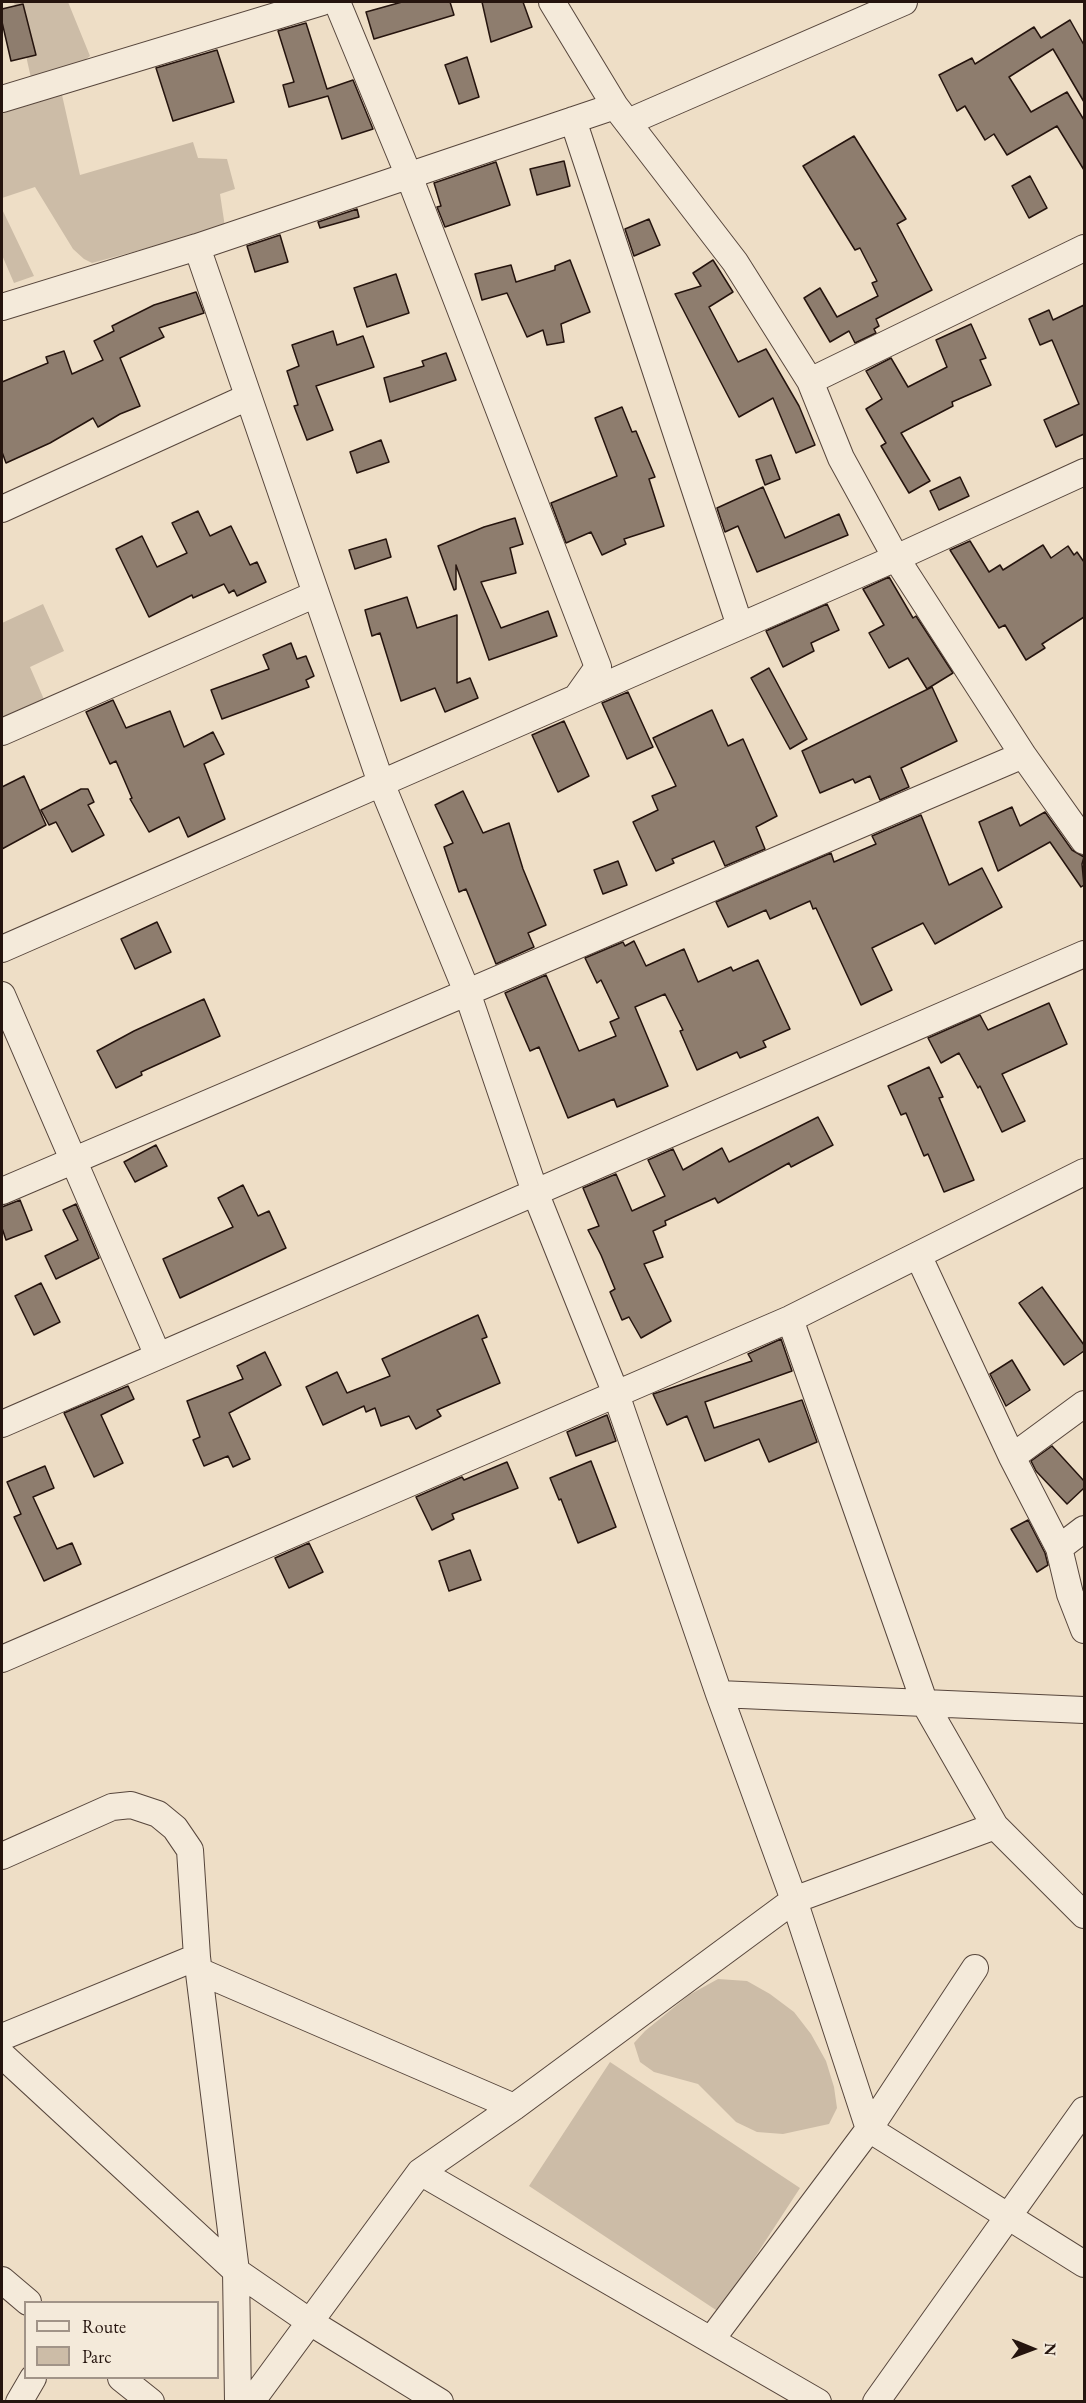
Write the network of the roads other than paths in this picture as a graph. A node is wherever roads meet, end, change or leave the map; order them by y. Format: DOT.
graph roads {
  1 [pos="322,2"];
  2 [pos="337,2"];
  3 [pos="555,3"];
  4 [pos="891,4"];
  5 [pos="2,99"];
  6 [pos="622,114"];
  7 [pos="573,120"];
  8 [pos="409,176"];
  9 [pos="197,247"];
  10 [pos="1084,248"];
  11 [pos="2,307"];
  12 [pos="810,381"];
  13 [pos="248,397"];
  14 [pos="1084,472"];
  15 [pos="2,509"];
  16 [pos="897,558"];
  17 [pos="316,594"];
  18 [pos="740,626"];
  19 [pos="575,698"];
  20 [pos="2,732"];
  21 [pos="1023,755"];
  22 [pos="381,783"];
  23 [pos="1081,827"];
  24 [pos="2,949"];
  25 [pos="1084,954"];
  26 [pos="467,992"];
  27 [pos="2,995"];
  28 [pos="73,1160"];
  29 [pos="1084,1172"];
  30 [pos="2,1191"];
  31 [pos="535,1192"];
  32 [pos="918,1256"];
  33 [pos="790,1319"];
  34 [pos="158,1356"];
  35 [pos="616,1394"];
  36 [pos="1084,1404"];
  37 [pos="2,1424"];
  38 [pos="1012,1457"];
  39 [pos="1084,1529"];
  40 [pos="1059,1548"];
  41 [pos="1084,1630"];
  42 [pos="2,1659"];
  43 [pos="718,1694"];
  44 [pos="925,1704"];
  45 [pos="1084,1710"];
  46 [pos="995,1826"];
  47 [pos="2,1856"];
  48 [pos="794,1900"];
  49 [pos="1084,1915"];
  50 [pos="198,1964"];
  51 [pos="975,1968"];
  52 [pos="2,2037"];
  53 [pos="2,2055"];
  54 [pos="514,2107"];
  55 [pos="1084,2110"];
  56 [pos="869,2129"];
  57 [pos="420,2172"];
  58 [pos="1010,2217"];
  59 [pos="1084,2264"];
  60 [pos="236,2271"];
  61 [pos="2,2280"];
  62 [pos="27,2301"];
  63 [pos="310,2322"];
  64 [pos="711,2340"];
  65 [pos="32,2379"];
  66 [pos="122,2379"];
  67 [pos="19,2402"];
  68 [pos="151,2402"];
  69 [pos="238,2402"];
  70 [pos="251,2402"];
  71 [pos="440,2402"];
  72 [pos="818,2402"];
  73 [pos="876,2402"];
  1 -- 5 [label="street"];
  2 -- 8 [label="street"];
  3 -- 6 [label="street"];
  4 -- 6 [label="street"];
  6 -- 7 [label="street"];
  6 -- 12 [label="street"];
  7 -- 8 [label="street"];
  7 -- 18 [label="street"];
  8 -- 9 [label="street"];
  8 -- 19 [label="street"];
  9 -- 11 [label="street"];
  9 -- 13 [label="street"];
  10 -- 12 [label="street"];
  12 -- 16 [label="street"];
  13 -- 15 [label="street"];
  13 -- 17 [label="street"];
  14 -- 16 [label="street"];
  16 -- 18 [label="street"];
  16 -- 21 [label="street"];
  17 -- 20 [label="street"];
  17 -- 22 [label="street"];
  18 -- 19 [label="street"];
  19 -- 22 [label="street"];
  21 -- 23 [label="street"];
  21 -- 26 [label="street"];
  22 -- 24 [label="street"];
  22 -- 26 [label="street"];
  25 -- 31 [label="street"];
  26 -- 28 [label="street"];
  26 -- 31 [label="street"];
  27 -- 28 [label="street"];
  28 -- 30 [label="street"];
  28 -- 34 [label="street"];
  29 -- 32 [label="street"];
  31 -- 34 [label="street"];
  31 -- 35 [label="street"];
  32 -- 33 [label="street"];
  32 -- 38 [label="street"];
  33 -- 35 [label="street"];
  33 -- 44 [label="street"];
  34 -- 37 [label="street"];
  35 -- 42 [label="street"];
  35 -- 43 [label="street"];
  36 -- 38 [label="street"];
  38 -- 40 [label="street"];
  39 -- 40 [label="street"];
  40 -- 41 [label="street"];
  43 -- 44 [label="street"];
  43 -- 48 [label="street"];
  44 -- 45 [label="street"];
  44 -- 46 [label="street"];
  46 -- 48 [label="street"];
  46 -- 49 [label="street"];
  47 -- 50 [label="street"];
  48 -- 54 [label="street"];
  48 -- 56 [label="street"];
  50 -- 52 [label="street"];
  50 -- 54 [label="street"];
  50 -- 60 [label="street"];
  51 -- 56 [label="street"];
  53 -- 60 [label="street"];
  54 -- 57 [label="street"];
  55 -- 58 [label="street"];
  56 -- 58 [label="street"];
  56 -- 64 [label="street"];
  57 -- 63 [label="street"];
  57 -- 64 [label="street"];
  58 -- 59 [label="street"];
  58 -- 73 [label="street"];
  60 -- 63 [label="street"];
  60 -- 69 [label="street"];
  61 -- 62 [label="street"];
  63 -- 70 [label="street"];
  63 -- 71 [label="street"];
  64 -- 72 [label="street"];
  65 -- 67 [label="street"];
  66 -- 68 [label="street"];
}
